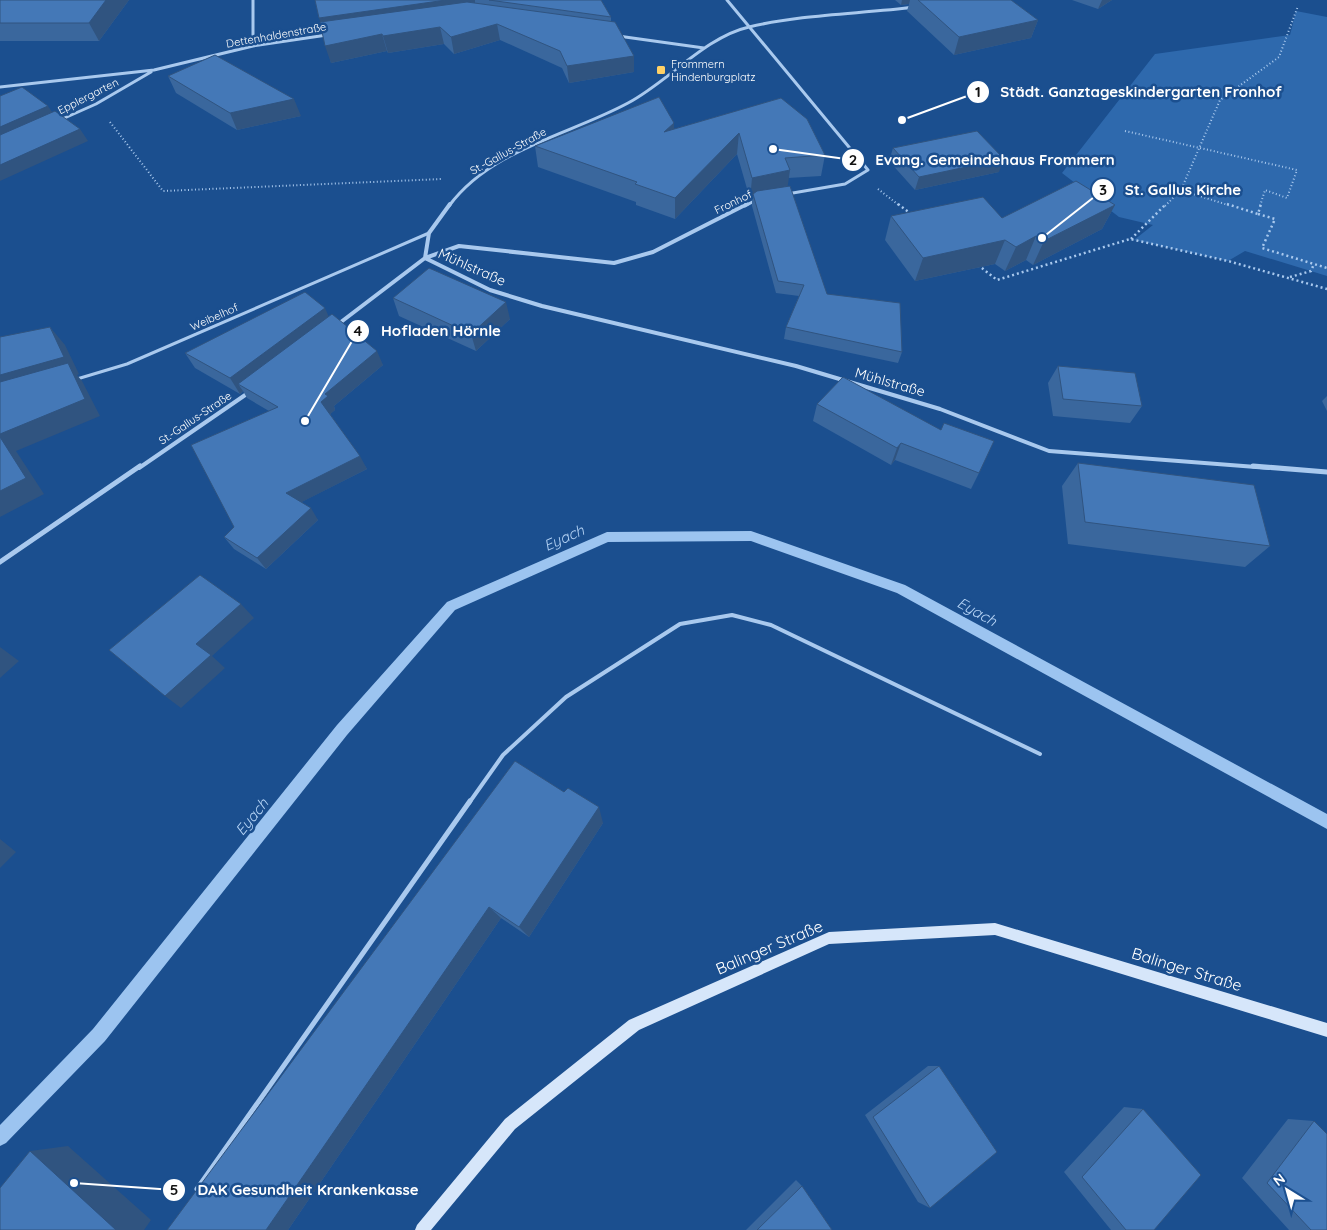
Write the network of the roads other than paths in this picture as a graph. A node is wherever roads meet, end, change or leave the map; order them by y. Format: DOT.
graph roads {
  1 [pos="253,0"];
  2 [pos="727,0"];
  3 [pos="924,5"];
  4 [pos="748,27"];
  5 [pos="332,35"];
  6 [pos="616,35"];
  7 [pos="253,46"];
  8 [pos="704,48"];
  9 [pos="154,70"];
  10 [pos="0,87"];
  11 [pos="52,124"];
  12 [pos="784,195"];
  13 [pos="765,198"];
  14 [pos="429,233"];
  15 [pos="425,258"];
  16 [pos="330,331"];
  17 [pos="73,380"];
  18 [pos="258,385"];
  19 [pos="1327,472"];
  20 [pos="0,562"];
  21 [pos="1040,754"];
  22 [pos="1327,1030"];
  23 [pos="191,1198"];
  24 [pos="422,1230"];
  1 -- 7 [label="street"];
  2 -- 4 [label="street"];
  3 -- 4 [label="street, St.-Gallus-Straße"];
  4 -- 8 [label="street, St.-Gallus-Straße"];
  4 -- 12 [label="street"];
  5 -- 7 [label="street, Dettenhaldenstraße"];
  6 -- 8 [label="street"];
  7 -- 9 [label="street, Dettenhaldenstraße"];
  8 -- 14 [label="street, St.-Gallus-Straße"];
  9 -- 10 [label="street, Dettenhaldenstraße"];
  9 -- 11 [label="street, Epplergarten"];
  13 -- 15 [label="street, Fronhof"];
  14 -- 15 [label="street, St.-Gallus-Straße"];
  14 -- 17 [label="lane, Weibelhof"];
  15 -- 16 [label="street"];
  15 -- 19 [label="street, Mühlstraße"];
  18 -- 20 [label="street, St.-Gallus-Straße"];
  21 -- 23 [label="lane"];
  22 -- 24 [label="main road, Balinger Straße"];
}
